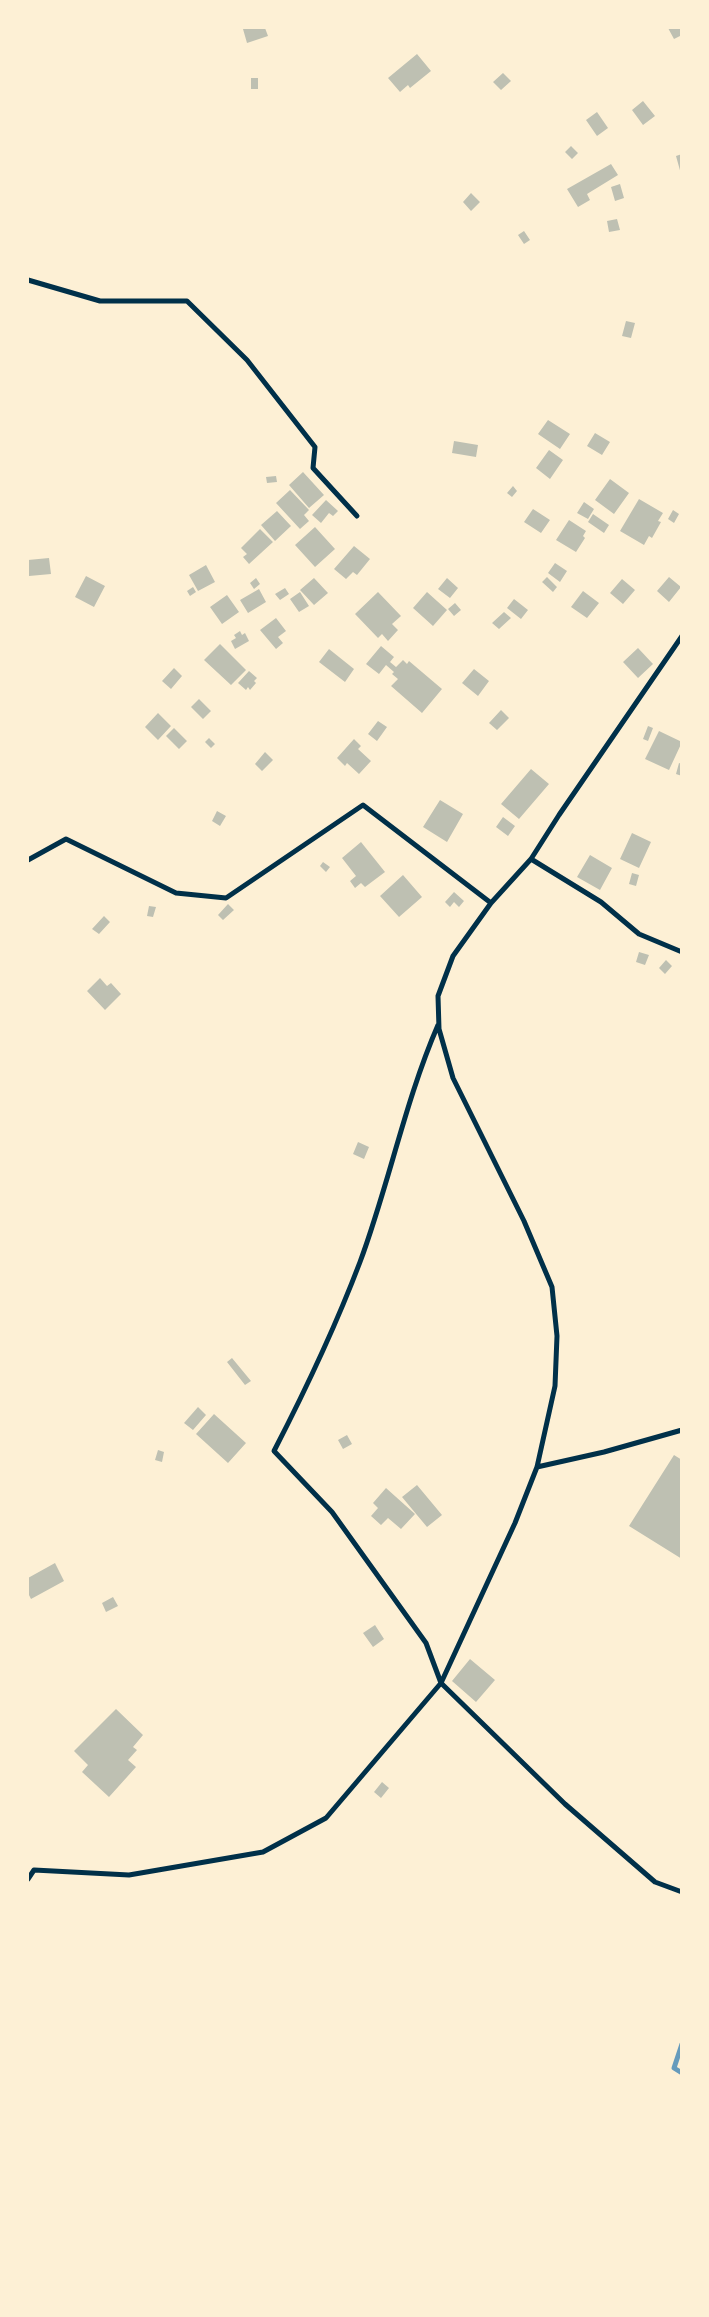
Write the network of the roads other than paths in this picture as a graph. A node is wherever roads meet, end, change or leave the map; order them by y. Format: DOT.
graph roads {
  1 [pos="28,280"];
  2 [pos="357,516"];
  3 [pos="682,636"];
  4 [pos="532,859"];
  5 [pos="28,860"];
  6 [pos="491,903"];
  7 [pos="682,952"];
  8 [pos="439,1022"];
  9 [pos="682,1430"];
  10 [pos="537,1467"];
  11 [pos="441,1683"];
  12 [pos="28,1879"];
  13 [pos="682,1892"];
  1 -- 2 [label="street"];
  3 -- 4 [label="street"];
  4 -- 6 [label="street"];
  4 -- 7 [label="street"];
  5 -- 6 [label="street"];
  6 -- 8 [label="street"];
  8 -- 10 [label="street"];
  8 -- 11 [label="street"];
  9 -- 10 [label="street"];
  10 -- 11 [label="street"];
  11 -- 12 [label="street"];
  11 -- 13 [label="street"];
}
